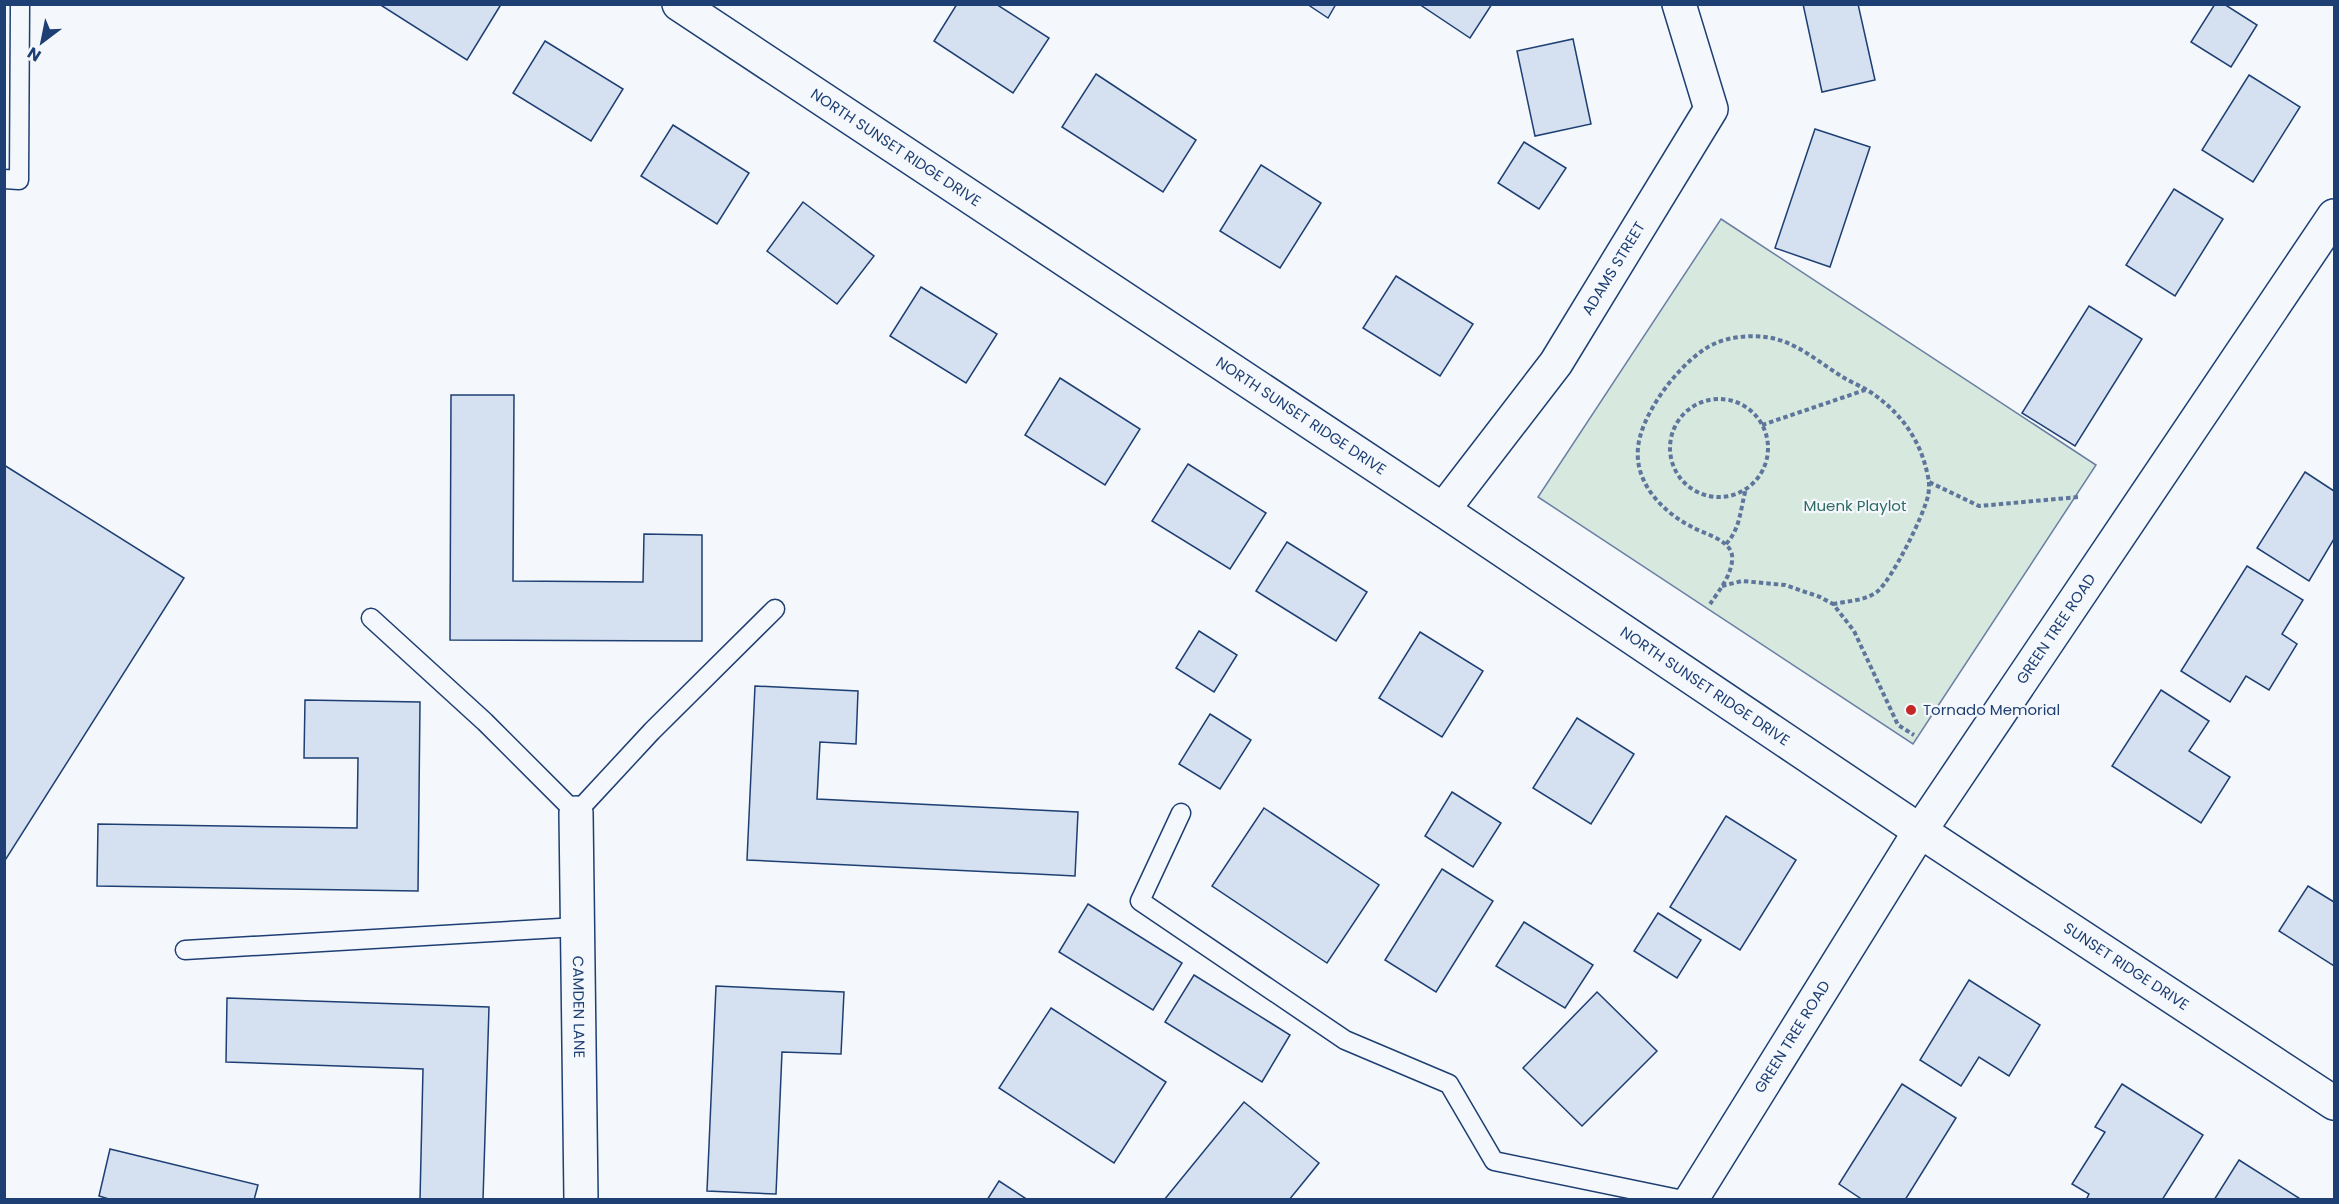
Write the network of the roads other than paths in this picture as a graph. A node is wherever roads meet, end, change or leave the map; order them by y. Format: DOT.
graph roads {
  1 [pos="20,4"];
  2 [pos="679,4"];
  3 [pos="1679,4"];
  4 [pos="12,27"];
  5 [pos="4,179"];
  6 [pos="2334,216"];
  7 [pos="1443,510"];
  8 [pos="775,609"];
  9 [pos="371,618"];
  10 [pos="576,813"];
  11 [pos="1181,813"];
  12 [pos="1920,831"];
  13 [pos="577,927"];
  14 [pos="185,950"];
  15 [pos="2334,1103"];
  16 [pos="581,1200"];
  17 [pos="1683,1200"];
  18 [pos="1691,1200"];
  1 -- 4 [label="lane"];
  2 -- 7 [label="street, NORTH SUNSET RIDGE DRIVE"];
  3 -- 7 [label="street, ADAMS STREET"];
  4 -- 5 [label="lane"];
  6 -- 12 [label="street, GREEN TREE ROAD"];
  7 -- 12 [label="street, NORTH SUNSET RIDGE DRIVE"];
  8 -- 10 [label="lane"];
  9 -- 10 [label="lane"];
  10 -- 13 [label="street, CAMDEN LANE"];
  11 -- 17 [label="lane"];
  12 -- 15 [label="street, SUNSET RIDGE DRIVE"];
  12 -- 18 [label="street, GREEN TREE ROAD"];
  13 -- 14 [label="lane"];
  13 -- 16 [label="street, CAMDEN LANE"];
}
